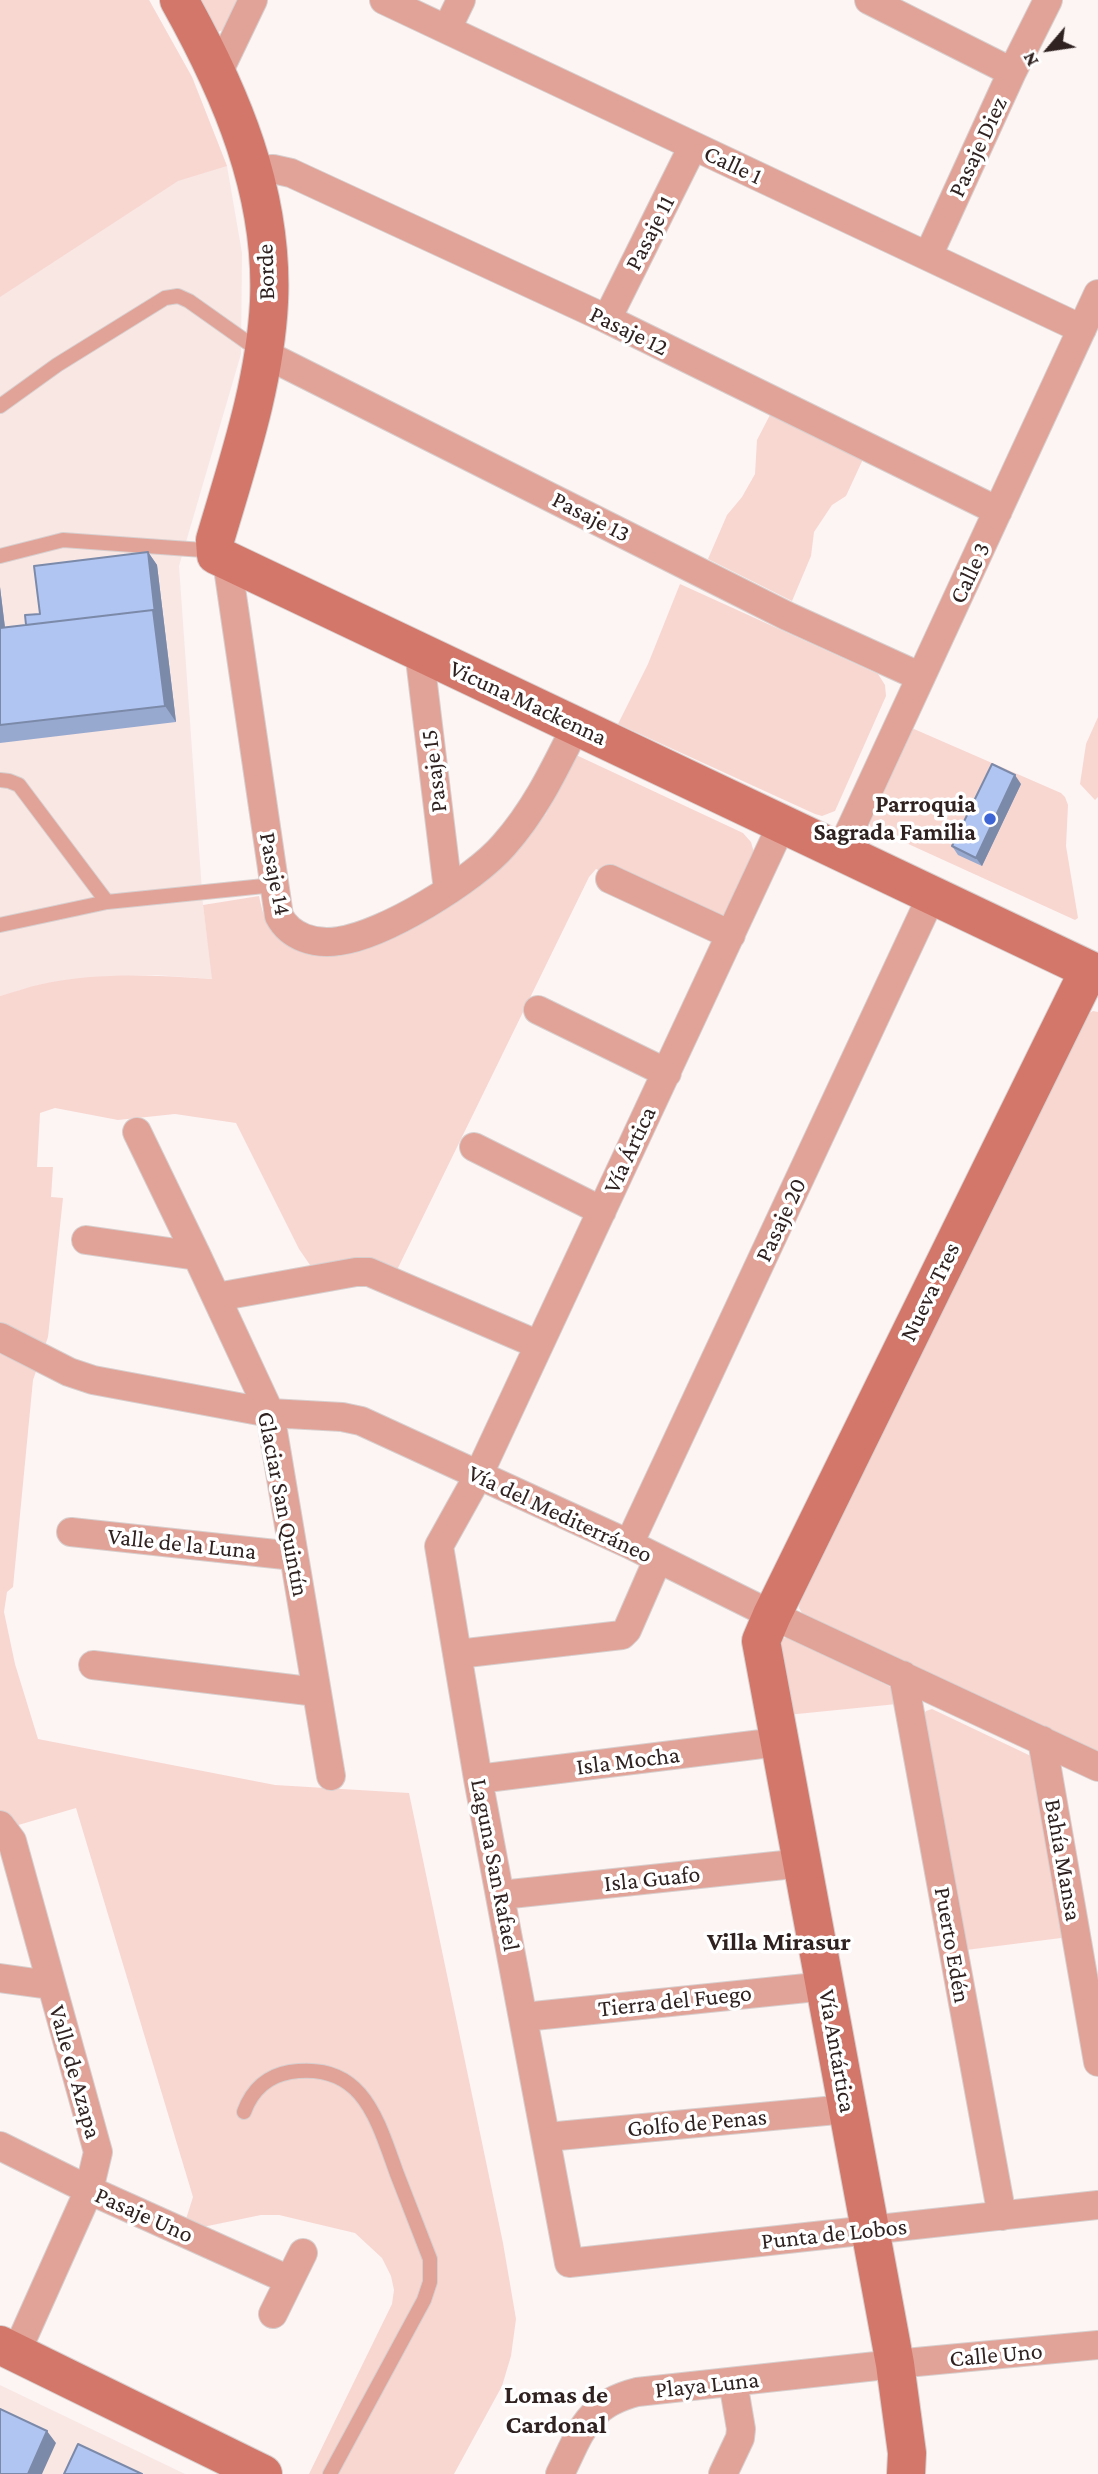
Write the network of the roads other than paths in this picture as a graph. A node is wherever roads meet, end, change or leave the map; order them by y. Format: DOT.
graph roads {
  1 [pos="179,0"];
  2 [pos="253,0"];
  3 [pos="384,0"];
  4 [pos="461,0"];
  5 [pos="869,0"];
  6 [pos="1048,0"];
  7 [pos="447,30"];
  8 [pos="1012,72"];
  9 [pos="218,73"];
  10 [pos="693,146"];
  11 [pos="254,170"];
  12 [pos="928,256"];
  13 [pos="1098,294"];
  14 [pos="607,319"];
  15 [pos="1082,329"];
  16 [pos="263,353"];
  17 [pos="0,406"];
  18 [pos="998,512"];
  19 [pos="0,556"];
  20 [pos="222,558"];
  21 [pos="419,651"];
  22 [pos="921,677"];
  23 [pos="576,726"];
  24 [pos="0,780"];
  25 [pos="782,824"];
  26 [pos="840,852"];
  27 [pos="610,879"];
  28 [pos="274,885"];
  29 [pos="448,890"];
  30 [pos="932,895"];
  31 [pos="107,902"];
  32 [pos="0,925"];
  33 [pos="731,935"];
  34 [pos="1095,966"];
  35 [pos="538,1010"];
  36 [pos="667,1073"];
  37 [pos="137,1132"];
  38 [pos="474,1147"];
  39 [pos="602,1211"];
  40 [pos="86,1240"];
  41 [pos="197,1256"];
  42 [pos="216,1297"];
  43 [pos="0,1337"];
  44 [pos="539,1345"];
  45 [pos="270,1413"];
  46 [pos="478,1476"];
  47 [pos="71,1532"];
  48 [pos="629,1544"];
  49 [pos="294,1556"];
  50 [pos="658,1559"];
  51 [pos="772,1615"];
  52 [pos="458,1654"];
  53 [pos="93,1665"];
  54 [pos="903,1675"];
  55 [pos="317,1692"];
  56 [pos="1042,1740"];
  57 [pos="778,1742"];
  58 [pos="1098,1768"];
  59 [pos="331,1776"];
  60 [pos="478,1779"];
  61 [pos="0,1825"];
  62 [pos="803,1863"];
  63 [pos="500,1895"];
  64 [pos="0,1978"];
  65 [pos="50,1985"];
  66 [pos="826,1986"];
  67 [pos="524,2017"];
  68 [pos="1098,2062"];
  69 [pos="847,2109"];
  70 [pos="244,2112"];
  71 [pos="548,2137"];
  72 [pos="0,2146"];
  73 [pos="89,2190"];
  74 [pos="1098,2205"];
  75 [pos="1002,2216"];
  76 [pos="868,2230"];
  77 [pos="303,2253"];
  78 [pos="569,2263"];
  79 [pos="289,2280"];
  80 [pos="273,2314"];
  81 [pos="1098,2345"];
  82 [pos="8,2349"];
  83 [pos="895,2364"];
  84 [pos="733,2382"];
  85 [pos="263,2474"];
  86 [pos="330,2474"];
  87 [pos="560,2474"];
  88 [pos="723,2474"];
  89 [pos="906,2474"];
  1 -- 9 [label="street, Borde"];
  2 -- 9 [label="street"];
  3 -- 7 [label="street, Calle 1"];
  4 -- 7 [label="street"];
  5 -- 8 [label="street"];
  6 -- 8 [label="street, Pasaje Diez"];
  7 -- 10 [label="street, Calle 1"];
  8 -- 12 [label="street, Pasaje Diez"];
  9 -- 11 [label="street, Borde"];
  10 -- 12 [label="street, Calle 1"];
  10 -- 14 [label="street, Pasaje 11"];
  11 -- 14 [label="street, Pasaje 12"];
  11 -- 16 [label="street, Borde"];
  12 -- 15 [label="street, Calle 1"];
  13 -- 15 [label="street, Calle 3"];
  14 -- 18 [label="street, Pasaje 12"];
  15 -- 18 [label="street, Calle 3"];
  16 -- 17 [label="lane"];
  16 -- 20 [label="street, Borde"];
  16 -- 22 [label="street, Pasaje 13"];
  18 -- 22 [label="street, Calle 3"];
  19 -- 20 [label="lane"];
  20 -- 21 [label="street, Vicuna Mackenna"];
  20 -- 28 [label="street, Pasaje 14"];
  21 -- 23 [label="street, Vicuna Mackenna"];
  21 -- 29 [label="street, Pasaje 15"];
  22 -- 26 [label="street, Calle 3"];
  23 -- 25 [label="street, Vicuna Mackenna"];
  23 -- 29 [label="street, Pasaje 14"];
  24 -- 31 [label="lane"];
  25 -- 26 [label="street, Vicuna Mackenna"];
  25 -- 33 [label="street, Vía Ártica"];
  26 -- 30 [label="street, Vicuna Mackenna"];
  27 -- 33 [label="street"];
  28 -- 29 [label="street, Pasaje 14"];
  28 -- 31 [label="lane"];
  30 -- 34 [label="street, Vicuna Mackenna"];
  30 -- 48 [label="street, Pasaje 20"];
  31 -- 32 [label="lane"];
  33 -- 36 [label="street, Vía Ártica"];
  34 -- 51 [label="street, Nueva Tres"];
  35 -- 36 [label="street"];
  36 -- 39 [label="street, Vía Ártica"];
  37 -- 41 [label="street, Glaciar San Quintín"];
  38 -- 39 [label="street"];
  39 -- 44 [label="street, Vía Ártica"];
  40 -- 41 [label="street"];
  41 -- 42 [label="street, Glaciar San Quintín"];
  42 -- 44 [label="street"];
  42 -- 45 [label="street, Glaciar San Quintín"];
  43 -- 45 [label="street, Vía del Mediterráneo"];
  44 -- 46 [label="street, Vía Ártica"];
  45 -- 46 [label="street, Vía del Mediterráneo"];
  45 -- 49 [label="street, Glaciar San Quintín"];
  46 -- 48 [label="street, Vía del Mediterráneo"];
  46 -- 52 [label="street, Laguna San Rafael"];
  47 -- 49 [label="street, Valle de la Luna"];
  48 -- 50 [label="street, Vía del Mediterráneo"];
  49 -- 55 [label="street, Glaciar San Quintín"];
  50 -- 51 [label="street, Vía del Mediterráneo"];
  50 -- 52 [label="street"];
  51 -- 54 [label="street, Vía del Mediterráneo"];
  51 -- 57 [label="street, Vía Antártica"];
  52 -- 60 [label="street, Laguna San Rafael"];
  53 -- 55 [label="street"];
  54 -- 56 [label="street, Vía del Mediterráneo"];
  54 -- 75 [label="street, Puerto Edén"];
  55 -- 59 [label="street, Glaciar San Quintín"];
  56 -- 58 [label="street, Vía del Mediterráneo"];
  56 -- 68 [label="street, Bahía Mansa"];
  57 -- 60 [label="street, Isla Mocha"];
  57 -- 62 [label="street, Vía Antártica"];
  60 -- 63 [label="street, Laguna San Rafael"];
  61 -- 65 [label="street, Valle de Azapa"];
  62 -- 63 [label="street, Isla Guafo"];
  62 -- 66 [label="street, Vía Antártica"];
  63 -- 67 [label="street, Laguna San Rafael"];
  64 -- 65 [label="street"];
  65 -- 73 [label="street, Valle de Azapa"];
  66 -- 67 [label="street, Tierra del Fuego"];
  66 -- 69 [label="street, Vía Antártica"];
  67 -- 71 [label="street, Laguna San Rafael"];
  69 -- 71 [label="street, Golfo de Penas"];
  69 -- 76 [label="street, Vía Antártica"];
  70 -- 86 [label="lane"];
  71 -- 78 [label="street, Laguna San Rafael"];
  72 -- 73 [label="street, Pasaje Uno"];
  73 -- 79 [label="street, Pasaje Uno"];
  73 -- 82 [label="street, Valle de Azapa"];
  74 -- 75 [label="street, Punta de Lobos"];
  75 -- 76 [label="street, Punta de Lobos"];
  76 -- 78 [label="street, Punta de Lobos"];
  76 -- 83 [label="street, Vía Antártica"];
  77 -- 79 [label="street"];
  79 -- 80 [label="street"];
  81 -- 83 [label="street, Calle Uno"];
  82 -- 85 [label="street"];
  83 -- 84 [label="street, Playa Luna"];
  83 -- 89 [label="street, Vía Antártica"];
  84 -- 87 [label="street, Playa Luna"];
  84 -- 88 [label="street"];
}
